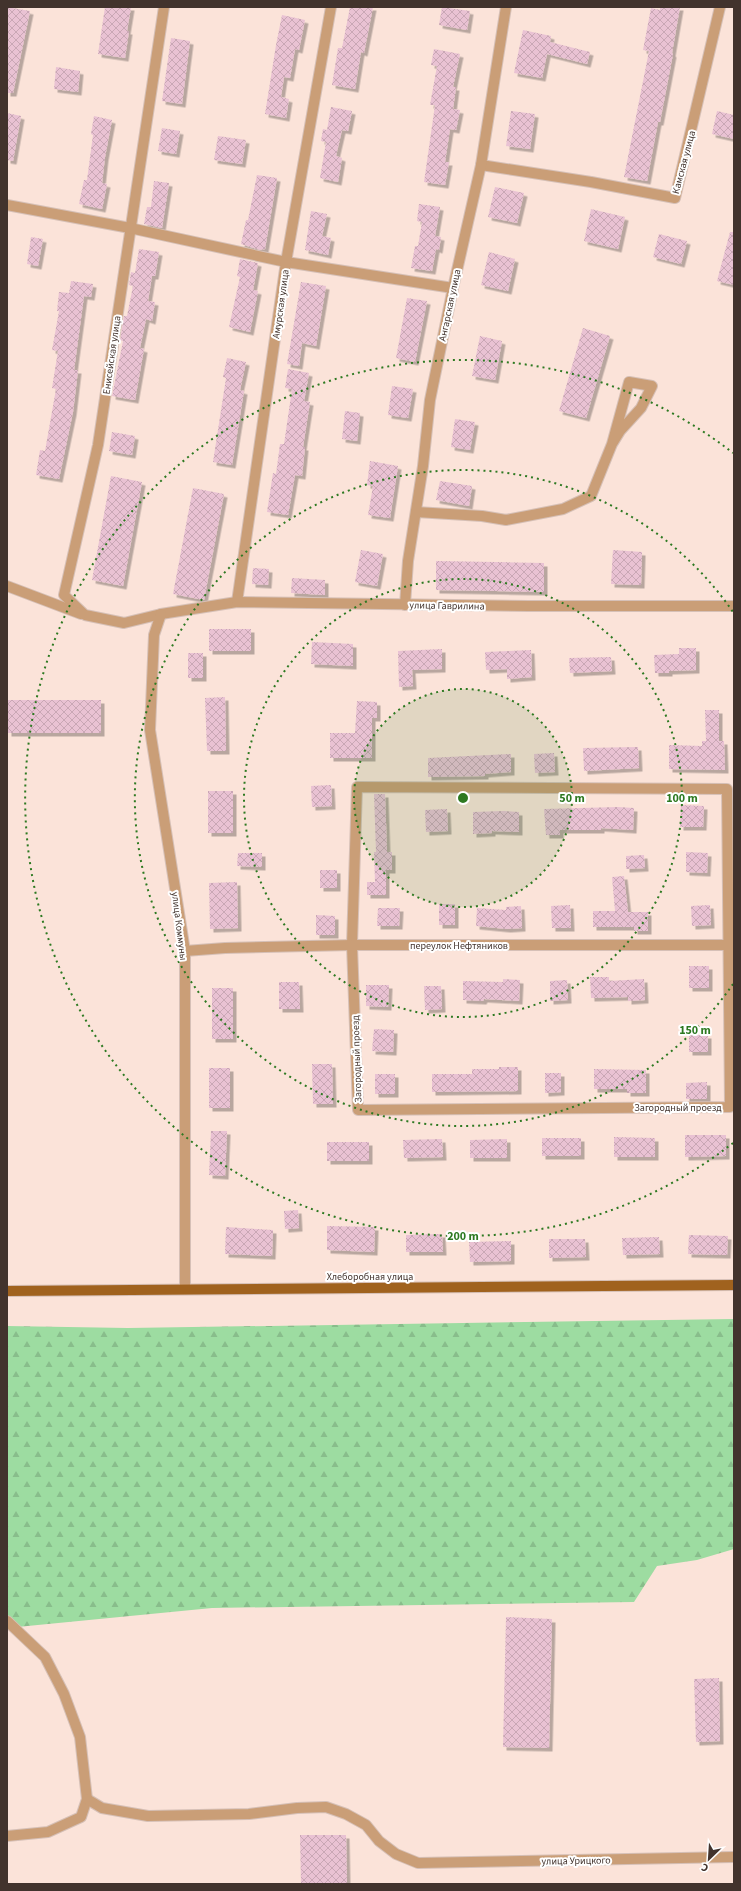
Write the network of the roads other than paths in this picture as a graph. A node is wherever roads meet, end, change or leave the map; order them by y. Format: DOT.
graph roads {
  1 [pos="164,7"];
  2 [pos="331,7"];
  3 [pos="506,7"];
  4 [pos="720,7"];
  5 [pos="481,165"];
  6 [pos="7,205"];
  7 [pos="130,228"];
  8 [pos="286,262"];
  9 [pos="452,288"];
  10 [pos="612,444"];
  11 [pos="416,512"];
  12 [pos="7,586"];
  13 [pos="237,602"];
  14 [pos="405,605"];
  15 [pos="734,606"];
  16 [pos="161,614"];
  17 [pos="85,615"];
  18 [pos="352,945"];
  19 [pos="731,945"];
  20 [pos="185,951"];
  21 [pos="734,1286"];
  22 [pos="185,1289"];
  23 [pos="7,1291"];
  24 [pos="7,1621"];
  25 [pos="7,1632"];
  26 [pos="19,1632"];
  27 [pos="88,1799"];
  28 [pos="7,1836"];
  29 [pos="734,1857"];
  1 -- 7 [label="street, Енисейская улица"];
  2 -- 8 [label="street, Амурская улица"];
  3 -- 5 [label="street, Ангарская улица"];
  4 -- 5 [label="street, Камская улица"];
  5 -- 9 [label="street, Ангарская улица"];
  6 -- 7 [label="street"];
  7 -- 8 [label="street"];
  7 -- 17 [label="street, Енисейская улица"];
  8 -- 9 [label="street"];
  8 -- 13 [label="street, Амурская улица"];
  9 -- 11 [label="street, Ангарская улица"];
  10 -- 10 [label="street"];
  10 -- 11 [label="street"];
  11 -- 14 [label="street, Ангарская улица"];
  12 -- 17 [label="street"];
  13 -- 14 [label="street, улица Гаврилина"];
  13 -- 16 [label="street, улица Гаврилина"];
  14 -- 15 [label="street, улица Гаврилина"];
  16 -- 17 [label="street"];
  16 -- 20 [label="street, улица Коммуны"];
  18 -- 19 [label="street, переулок Нефтяников"];
  18 -- 19 [label="street, Загородный проезд"];
  18 -- 19 [label="street, Загородный проезд"];
  18 -- 20 [label="street, переулок Нефтяников"];
  20 -- 22 [label="street, улица Коммуны"];
  21 -- 22 [label="main road, Хлеборобная улица"];
  22 -- 23 [label="main road, Хлеборобная улица"];
  24 -- 26 [label="street"];
  25 -- 26 [label="street"];
  26 -- 27 [label="street"];
  27 -- 28 [label="street"];
  27 -- 29 [label="street, улица Урицкого"];
}
